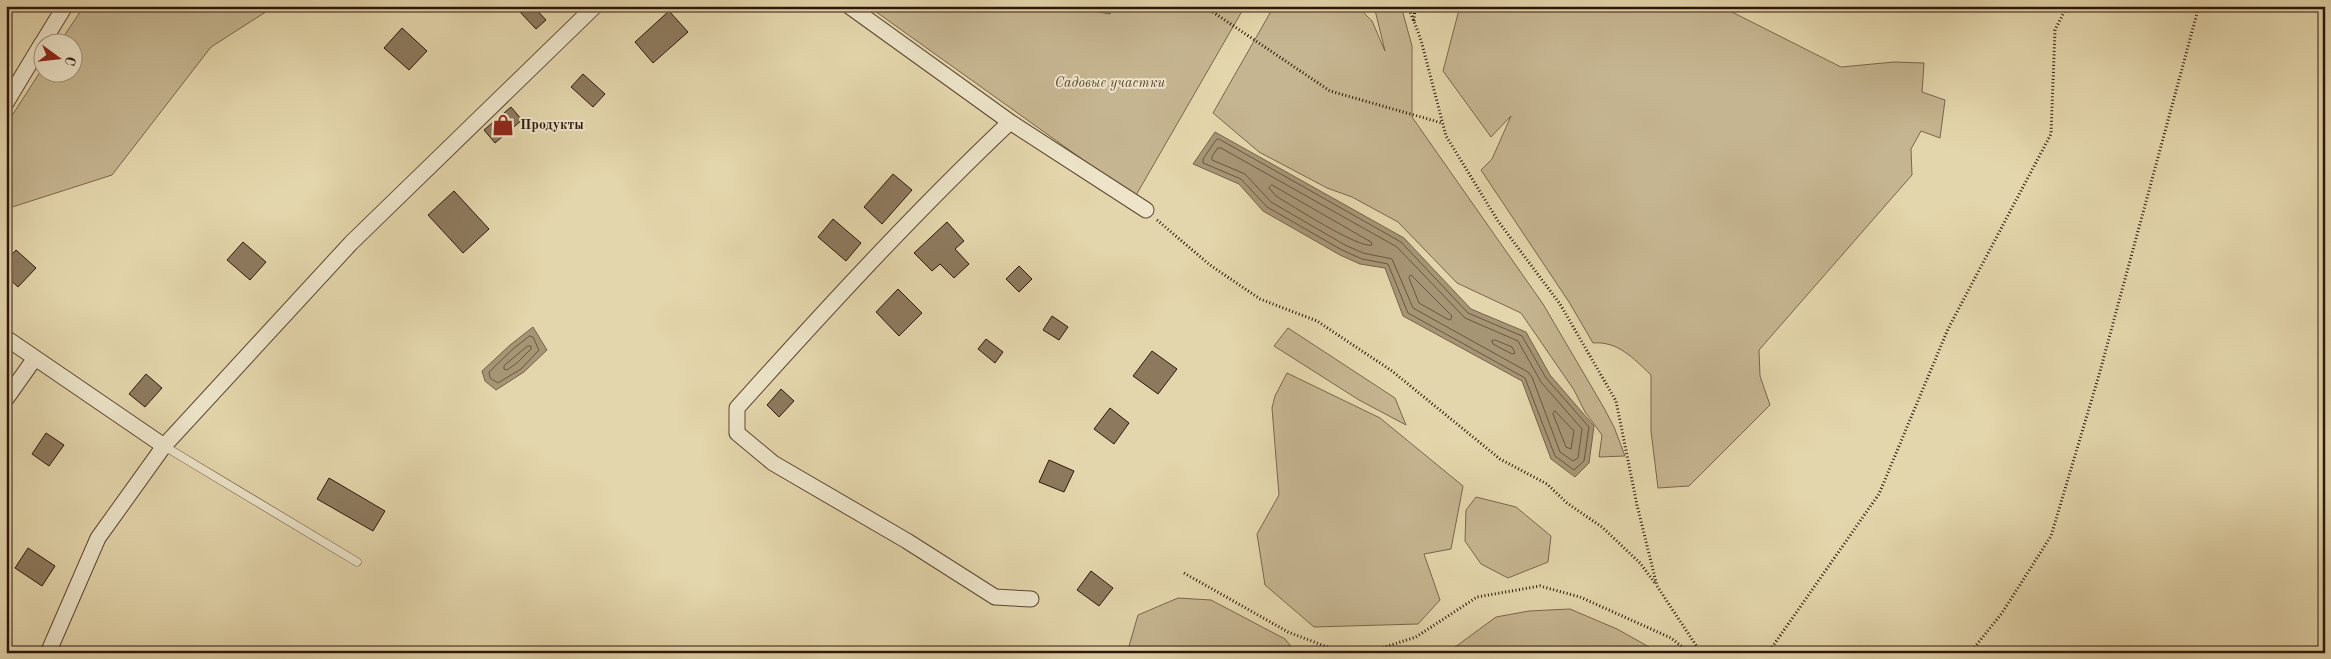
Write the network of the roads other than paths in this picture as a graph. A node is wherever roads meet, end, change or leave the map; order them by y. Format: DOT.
graph roads {
  1 [pos="65,6"];
  2 [pos="595,6"];
  3 [pos="849,6"];
  4 [pos="50,32"];
  5 [pos="32,61"];
  6 [pos="6,103"];
  7 [pos="1010,122"];
  8 [pos="1146,210"];
  9 [pos="6,338"];
  10 [pos="35,358"];
  11 [pos="6,399"];
  12 [pos="164,446"];
  13 [pos="357,562"];
  14 [pos="1031,599"];
  15 [pos="48,653"];
  1 -- 4 [label="street"];
  2 -- 12 [label="street"];
  3 -- 7 [label="street"];
  5 -- 6 [label="street"];
  7 -- 8 [label="street"];
  7 -- 14 [label="street"];
  9 -- 10 [label="street"];
  10 -- 11 [label="street"];
  10 -- 12 [label="street"];
  12 -- 13 [label="lane"];
  12 -- 15 [label="street"];
}
